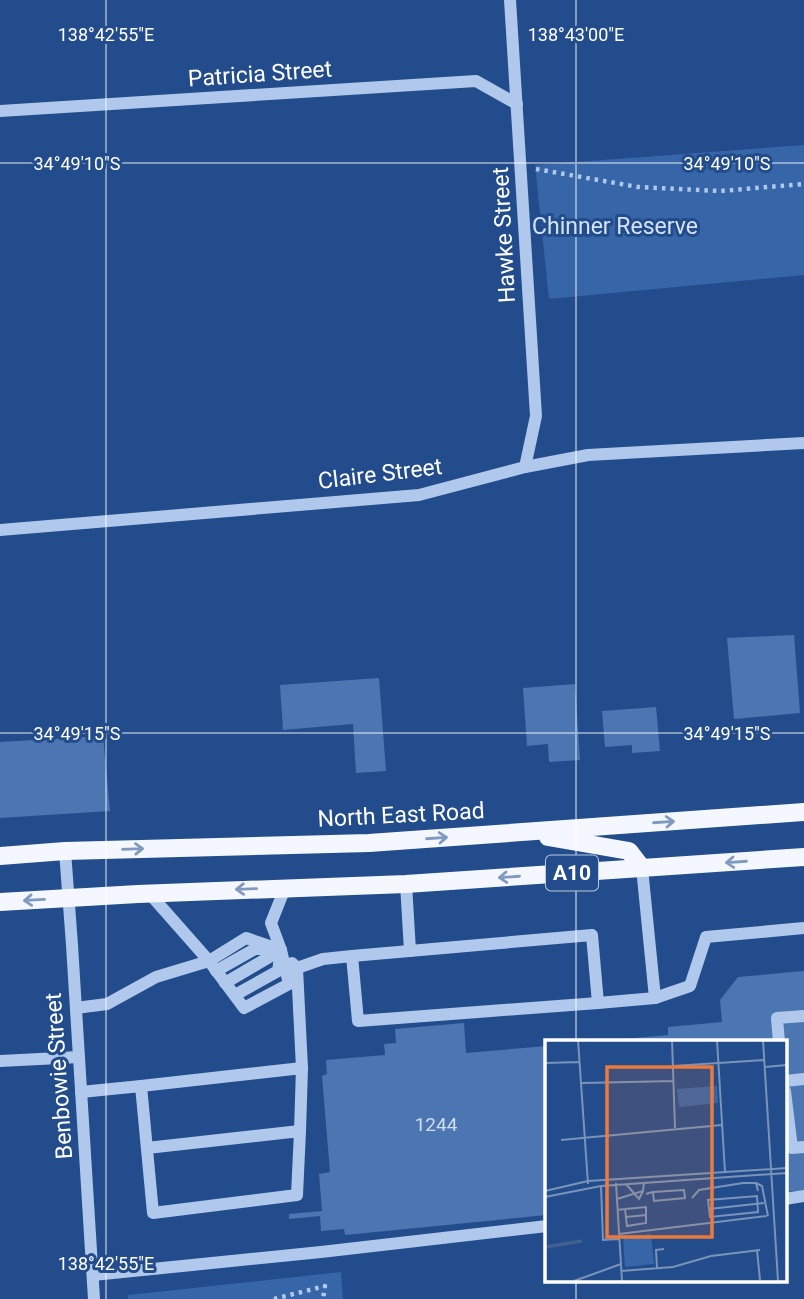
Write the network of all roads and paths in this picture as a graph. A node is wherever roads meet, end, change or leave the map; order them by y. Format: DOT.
graph roads {
  1 [pos="510,0"];
  2 [pos="517,104"];
  3 [pos="0,111"];
  4 [pos="521,167"];
  5 [pos="804,184"];
  6 [pos="804,443"];
  7 [pos="525,467"];
  8 [pos="0,530"];
  9 [pos="804,812"];
  10 [pos="520,832"];
  11 [pos="65,851"];
  12 [pos="0,856"];
  13 [pos="804,857"];
  14 [pos="642,868"];
  15 [pos="406,884"];
  16 [pos="285,888"];
  17 [pos="149,893"];
  18 [pos="68,898"];
  19 [pos="0,902"];
  20 [pos="804,928"];
  21 [pos="281,950"];
  22 [pos="410,951"];
  23 [pos="352,956"];
  24 [pos="212,966"];
  25 [pos="297,968"];
  26 [pos="225,983"];
  27 [pos="234,995"];
  28 [pos="655,998"];
  29 [pos="598,1003"];
  30 [pos="76,1008"];
  31 [pos="804,1016"];
  32 [pos="779,1040"];
  33 [pos="79,1057"];
  34 [pos="0,1061"];
  35 [pos="302,1068"];
  36 [pos="804,1079"];
  37 [pos="786,1081"];
  38 [pos="141,1086"];
  39 [pos="81,1092"];
  40 [pos="786,1099"];
  41 [pos="300,1130"];
  42 [pos="804,1147"];
  43 [pos="147,1148"];
  44 [pos="804,1196"];
  45 [pos="786,1199"];
  46 [pos="545,1226"];
  47 [pos="93,1275"];
  48 [pos="94,1299"];
  49 [pos="274,1299"];
  50 [pos="323,1299"];
  1 -- 2 [label="street, Hawke Street"];
  2 -- 3 [label="street, Patricia Street"];
  2 -- 4 [label="street, Hawke Street"];
  4 -- 5 [label="path"];
  4 -- 7 [label="street, Hawke Street"];
  6 -- 7 [label="street, Claire Street"];
  7 -- 8 [label="street, Claire Street"];
  10 -- 9 [label="main road, North East Road / A10, one-way"];
  11 -- 10 [label="main road, North East Road / A10, one-way"];
  10 -- 14 [label="main road"];
  11 -- 12 [label="main road, North East Road / A10"];
  11 -- 18 [label="street, Benbowie Street"];
  13 -- 14 [label="main road, A10, one-way"];
  14 -- 15 [label="main road, A10, one-way"];
  14 -- 28 [label="street"];
  15 -- 16 [label="main road, A10"];
  15 -- 22 [label="street"];
  16 -- 17 [label="main road, A10, one-way"];
  16 -- 21 [label="street"];
  17 -- 18 [label="main road, A10"];
  17 -- 24 [label="street"];
  18 -- 19 [label="main road, A10, one-way"];
  18 -- 30 [label="street, Benbowie Street"];
  20 -- 28 [label="street"];
  21 -- 24 [label="street"];
  21 -- 25 [label="street"];
  21 -- 26 [label="street"];
  21 -- 27 [label="street"];
  21 -- 27 [label="street"];
  22 -- 23 [label="street"];
  22 -- 29 [label="street"];
  23 -- 25 [label="street"];
  23 -- 29 [label="street"];
  24 -- 26 [label="street"];
  24 -- 30 [label="street"];
  25 -- 35 [label="street"];
  26 -- 27 [label="street"];
  28 -- 29 [label="street"];
  30 -- 33 [label="street, Benbowie Street"];
  31 -- 32 [label="street"];
  33 -- 34 [label="street"];
  33 -- 39 [label="street, Benbowie Street"];
  35 -- 38 [label="street"];
  35 -- 41 [label="street"];
  36 -- 37 [label="street"];
  38 -- 39 [label="street"];
  38 -- 43 [label="street"];
  39 -- 47 [label="street, Benbowie Street"];
  40 -- 42 [label="street"];
  41 -- 43 [label="street"];
  41 -- 43 [label="street"];
  44 -- 45 [label="street"];
  46 -- 47 [label="street"];
  47 -- 48 [label="street, Benbowie Street"];
  49 -- 50 [label="path"];
}
